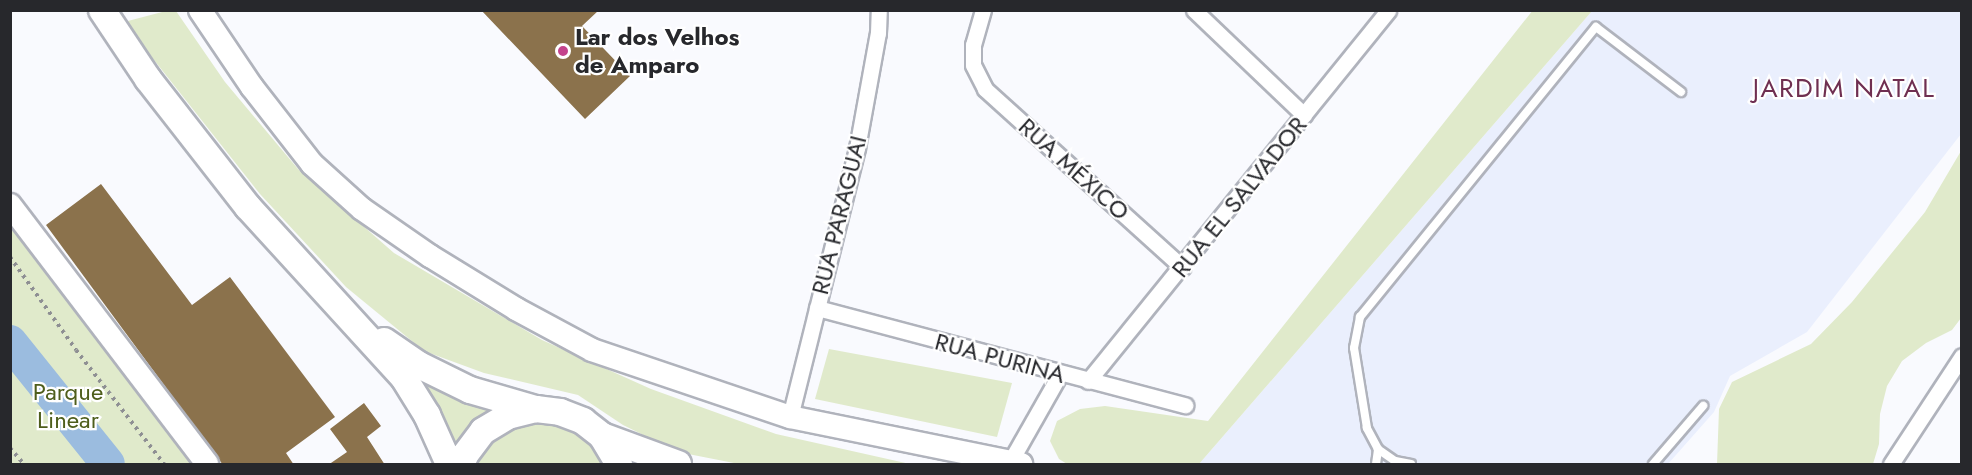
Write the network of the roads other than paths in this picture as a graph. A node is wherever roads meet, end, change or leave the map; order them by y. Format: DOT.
graph roads {
  1 [pos="102,10"];
  2 [pos="200,10"];
  3 [pos="879,10"];
  4 [pos="983,10"];
  5 [pos="1194,10"];
  6 [pos="1388,10"];
  7 [pos="1681,92"];
  8 [pos="1304,116"];
  9 [pos="10,205"];
  10 [pos="1182,267"];
  11 [pos="817,308"];
  12 [pos="354,321"];
  13 [pos="1962,356"];
  14 [pos="1060,374"];
  15 [pos="1088,381"];
  16 [pos="1185,405"];
  17 [pos="1703,406"];
  18 [pos="536,410"];
  19 [pos="790,417"];
  20 [pos="602,436"];
  21 [pos="1378,448"];
  22 [pos="1015,464"];
  23 [pos="207,465"];
  24 [pos="449,465"];
  25 [pos="462,465"];
  26 [pos="619,465"];
  27 [pos="678,465"];
  28 [pos="1376,465"];
  29 [pos="1411,465"];
  30 [pos="1653,465"];
  31 [pos="1891,465"];
  1 -- 12 [label="main road"];
  2 -- 19 [label="street"];
  3 -- 11 [label="street, RUA PARAGUAI"];
  4 -- 10 [label="street, RUA MÉXICO"];
  5 -- 8 [label="street"];
  6 -- 8 [label="street, RUA EL SALVADOR"];
  7 -- 21 [label="lane"];
  8 -- 10 [label="street, RUA EL SALVADOR"];
  9 -- 23 [label="street"];
  10 -- 15 [label="street, RUA EL SALVADOR"];
  11 -- 14 [label="street, RUA PURINA"];
  11 -- 19 [label="street, RUA PARAGUAI"];
  12 -- 18 [label="main road"];
  12 -- 24 [label="main road"];
  13 -- 31 [label="street"];
  14 -- 15 [label="street, RUA PURINA"];
  14 -- 22 [label="street"];
  15 -- 16 [label="street, RUA PURINA"];
  17 -- 30 [label="lane"];
  18 -- 20 [label="main road"];
  18 -- 25 [label="main road"];
  19 -- 22 [label="street"];
  20 -- 26 [label="main road"];
  20 -- 27 [label="main road"];
  21 -- 28 [label="lane"];
  21 -- 29 [label="lane"];
}
